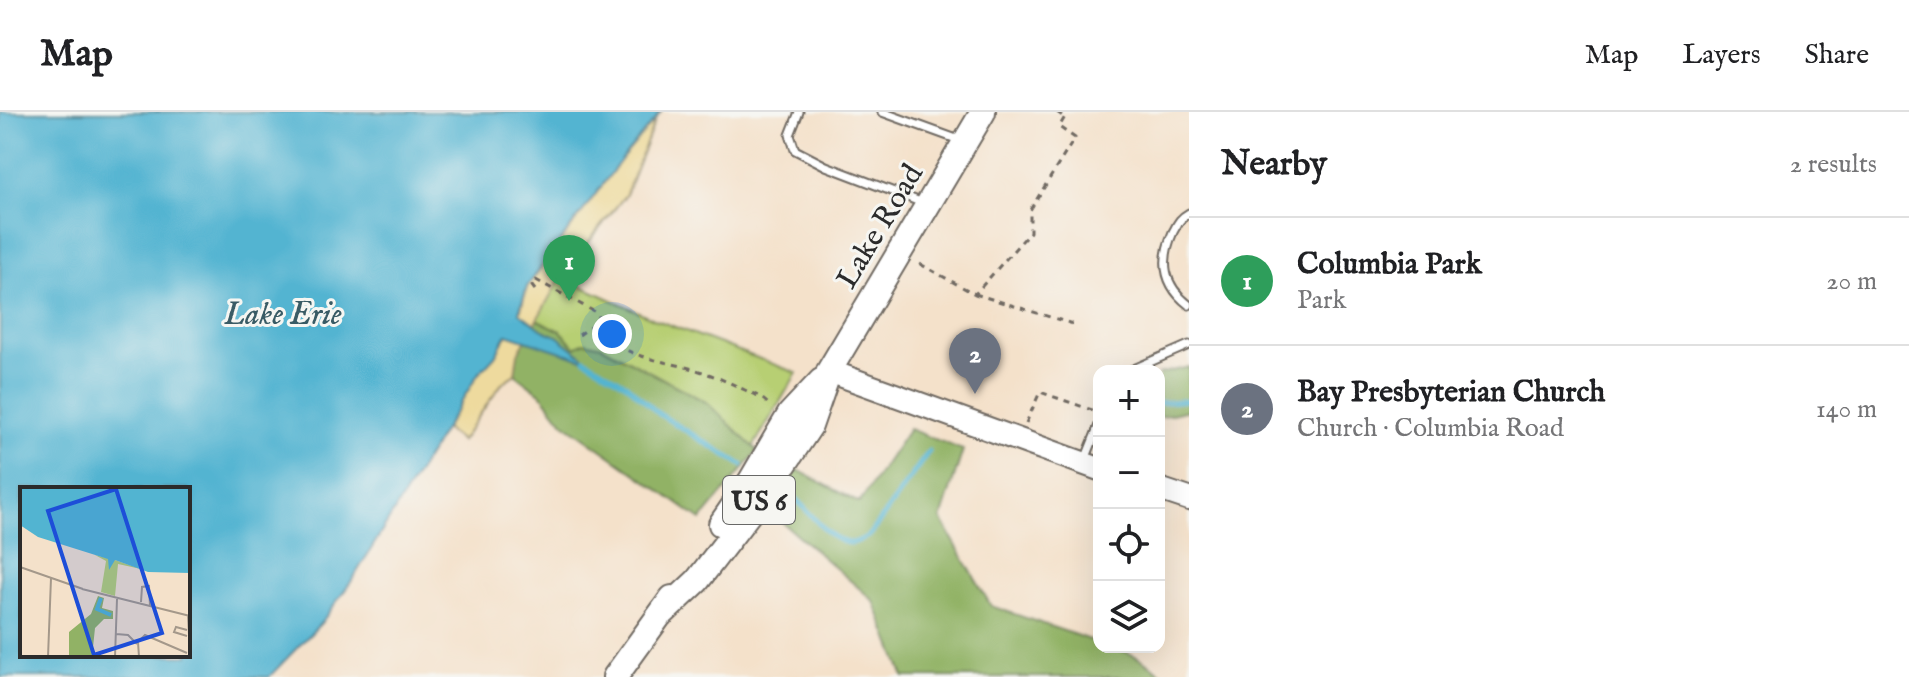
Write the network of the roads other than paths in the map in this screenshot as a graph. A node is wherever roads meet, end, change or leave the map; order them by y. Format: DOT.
graph roads {
  1 [pos="799,112"];
  2 [pos="882,112"];
  3 [pos="983,112"];
  4 [pos="965,142"];
  5 [pos="929,205"];
  6 [pos="1189,213"];
  7 [pos="1189,305"];
  8 [pos="1189,345"];
  9 [pos="1143,365"];
  10 [pos="829,371"];
  11 [pos="1097,437"];
  12 [pos="1091,466"];
  13 [pos="1165,491"];
  14 [pos="1189,499"];
  15 [pos="615,677"];
  1 -- 5 [label="lane"];
  2 -- 4 [label="lane"];
  3 -- 4 [label="main road, Lake Road / US 6"];
  4 -- 5 [label="main road, Lake Road / US 6"];
  5 -- 10 [label="main road, Lake Road / US 6"];
  6 -- 7 [label="lane"];
  8 -- 9 [label="lane"];
  10 -- 12 [label="main road"];
  10 -- 15 [label="main road, Lake Road / US 6"];
  11 -- 12 [label="lane"];
  13 -- 14 [label="main road"];
}
